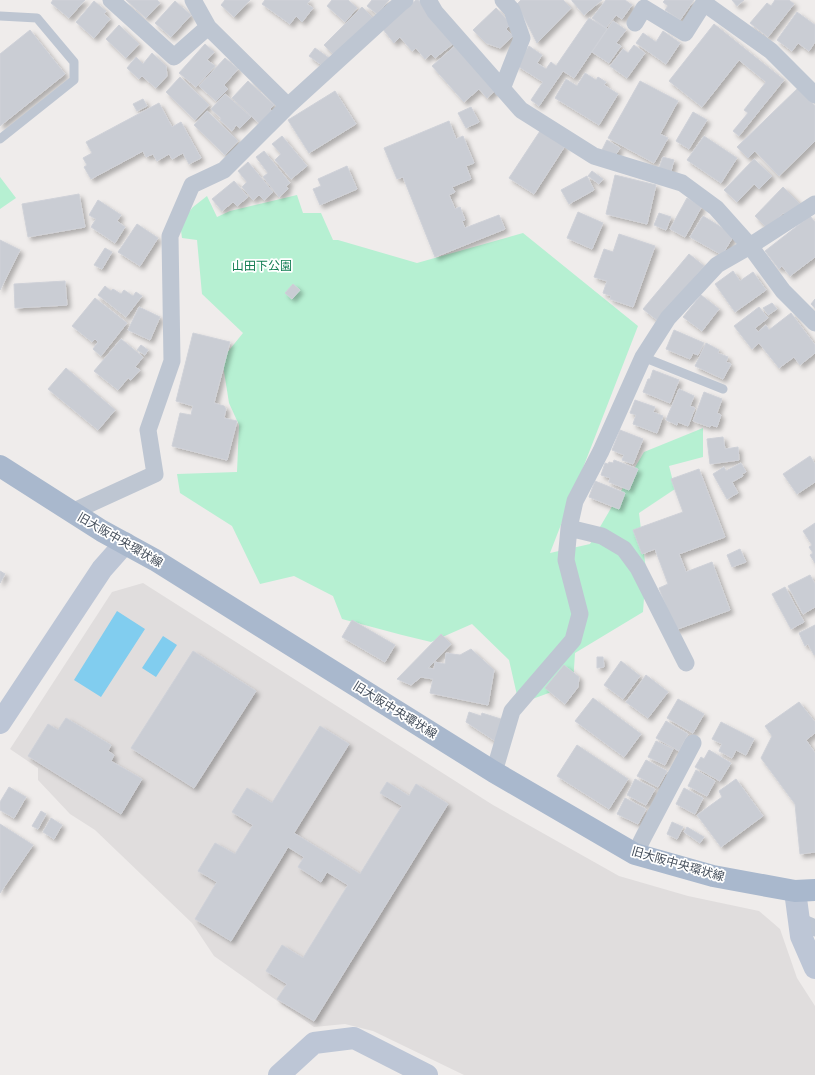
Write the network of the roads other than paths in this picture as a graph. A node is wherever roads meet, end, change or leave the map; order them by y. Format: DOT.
graph roads {
  1 [pos="110,0"];
  2 [pos="193,0"];
  3 [pos="405,0"];
  4 [pos="428,0"];
  5 [pos="503,0"];
  6 [pos="704,2"];
  7 [pos="0,16"];
  8 [pos="635,23"];
  9 [pos="208,27"];
  10 [pos="502,89"];
  11 [pos="815,95"];
  12 [pos="288,106"];
  13 [pos="0,139"];
  14 [pos="815,204"];
  15 [pos="750,246"];
  16 [pos="815,323"];
  17 [pos="643,356"];
  18 [pos="723,390"];
  19 [pos="0,466"];
  20 [pos="72,512"];
  21 [pos="570,528"];
  22 [pos="125,543"];
  23 [pos="686,663"];
  24 [pos="0,723"];
  25 [pos="693,743"];
  26 [pos="494,772"];
  27 [pos="635,854"];
  28 [pos="805,890"];
  29 [pos="807,924"];
  30 [pos="815,968"];
  31 [pos="278,1075"];
  32 [pos="427,1075"];
  1 -- 9 [label="street"];
  2 -- 9 [label="street"];
  3 -- 12 [label="street"];
  4 -- 10 [label="street"];
  5 -- 10 [label="street"];
  6 -- 8 [label="street"];
  6 -- 11 [label="street"];
  7 -- 13 [label="lane"];
  9 -- 12 [label="street"];
  10 -- 15 [label="street"];
  12 -- 20 [label="street"];
  14 -- 15 [label="street"];
  15 -- 16 [label="street"];
  15 -- 17 [label="street"];
  17 -- 18 [label="lane"];
  17 -- 21 [label="street"];
  19 -- 20 [label="main road, 旧大阪中央環状線"];
  20 -- 22 [label="main road, 旧大阪中央環状線"];
  21 -- 23 [label="street"];
  21 -- 26 [label="street"];
  22 -- 24 [label="street"];
  22 -- 26 [label="main road, 旧大阪中央環状線"];
  25 -- 27 [label="street"];
  26 -- 27 [label="main road, 旧大阪中央環状線"];
  27 -- 28 [label="main road, 旧大阪中央環状線"];
  28 -- 29 [label="street"];
  29 -- 30 [label="street"];
  31 -- 32 [label="street"];
}
